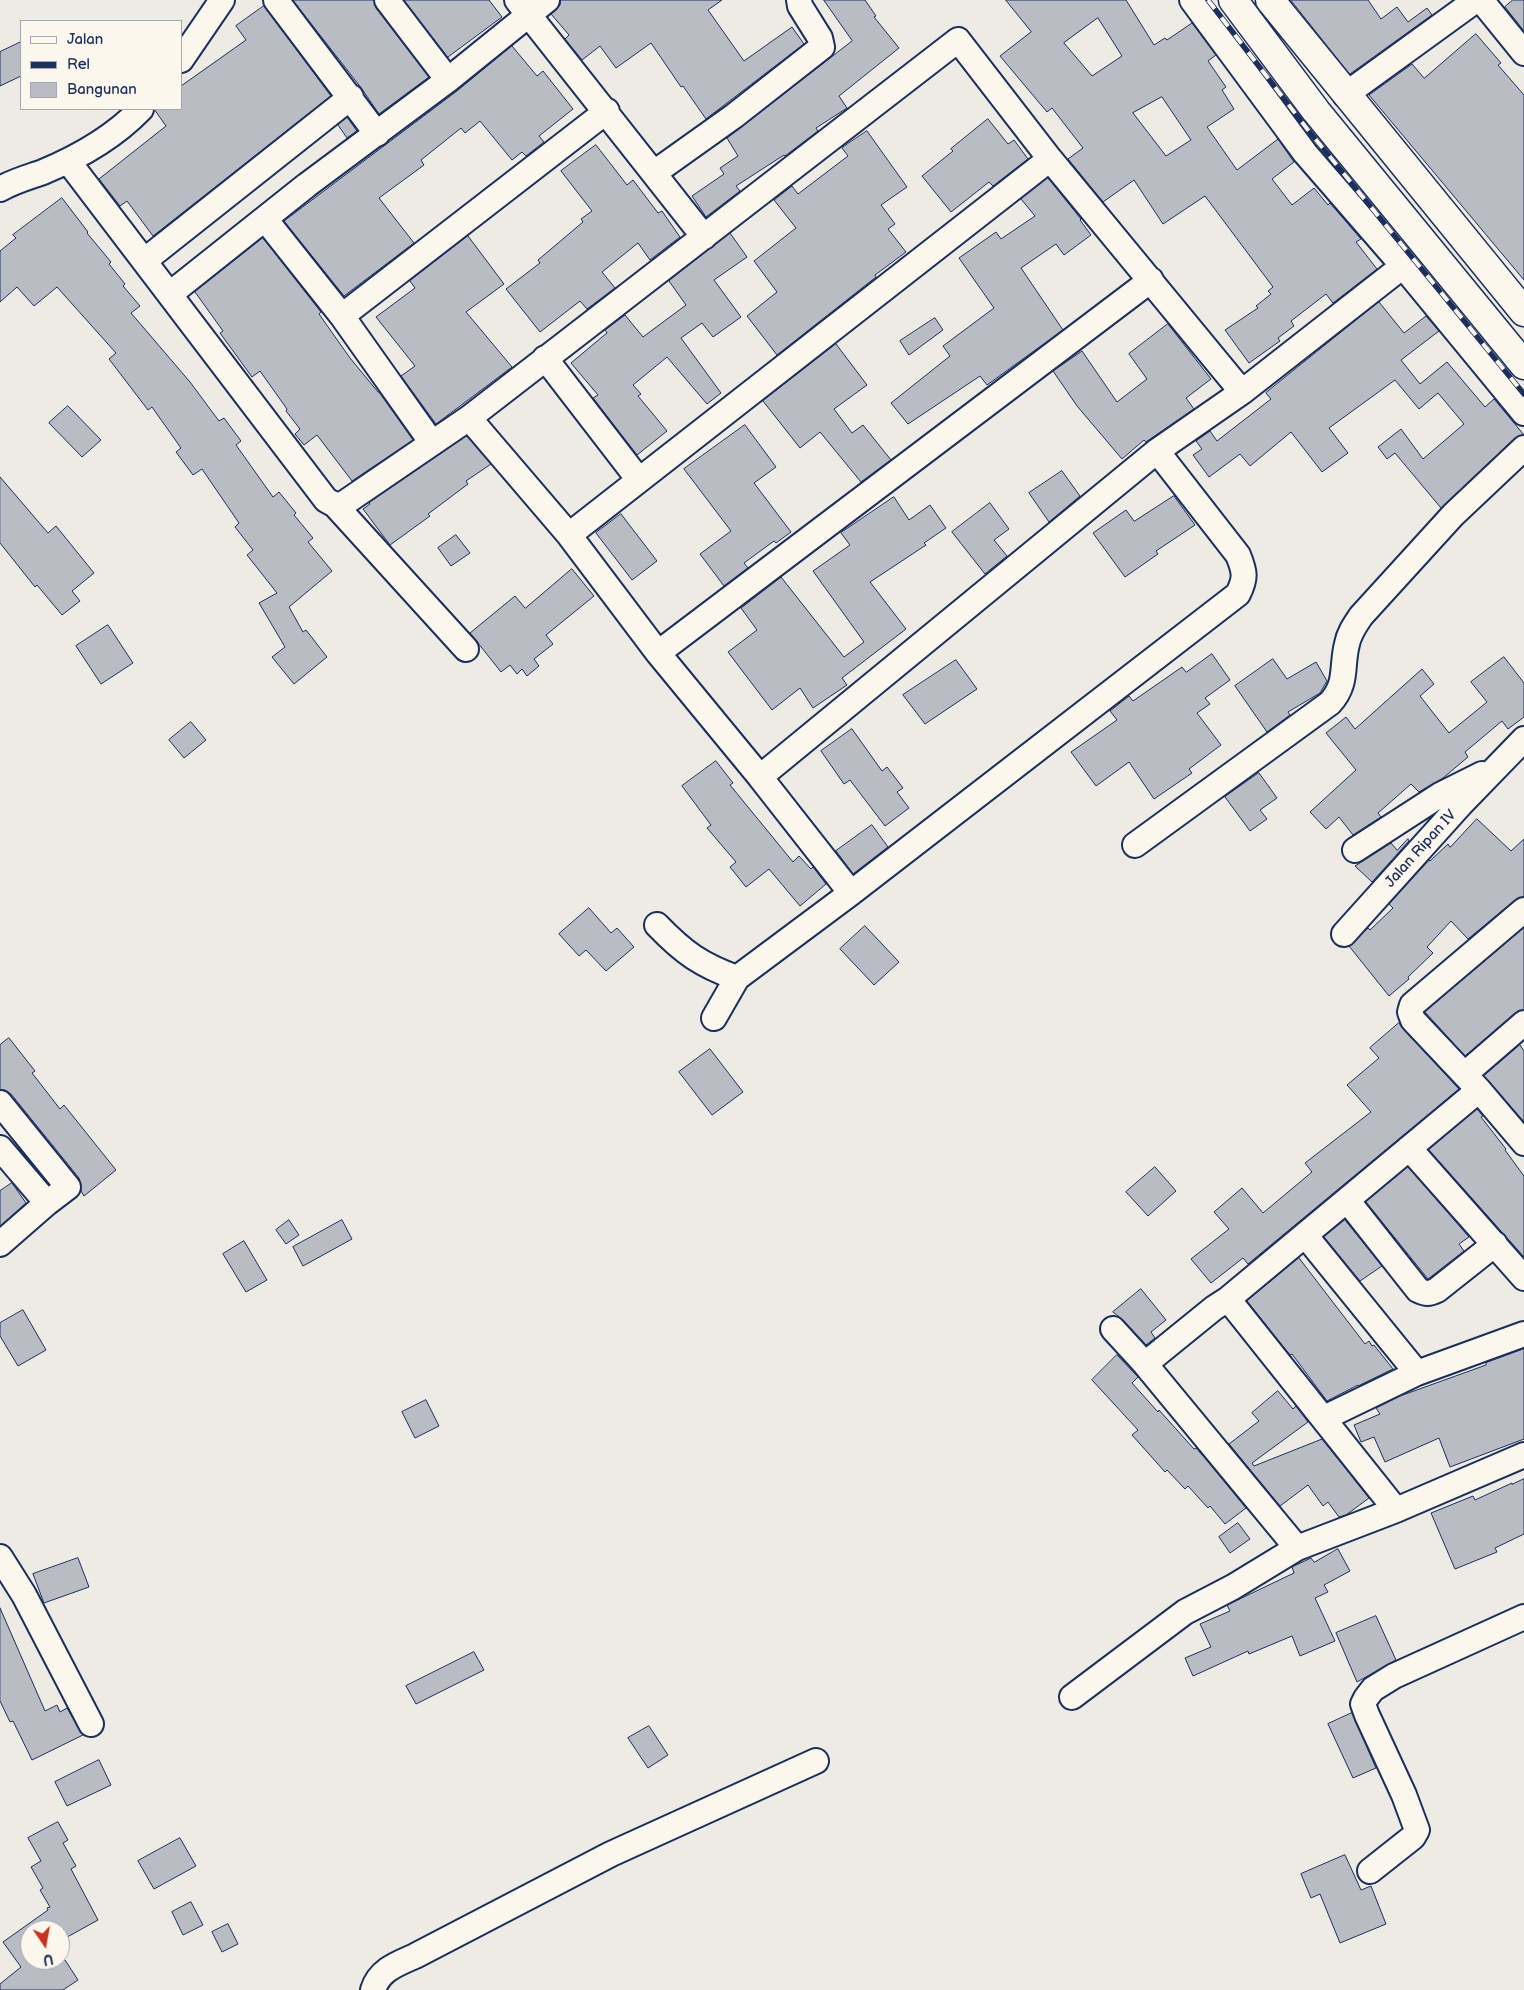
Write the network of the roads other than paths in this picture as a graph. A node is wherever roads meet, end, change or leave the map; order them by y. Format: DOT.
graph roads {
  1 [pos="222,0"];
  2 [pos="276,0"];
  3 [pos="387,0"];
  4 [pos="547,0"];
  5 [pos="799,0"];
  6 [pos="1192,0"];
  7 [pos="1233,0"];
  8 [pos="1270,0"];
  9 [pos="1476,0"];
  10 [pos="1480,0"];
  11 [pos="523,8"];
  12 [pos="1524,53"];
  13 [pos="182,59"];
  14 [pos="448,80"];
  15 [pos="1346,95"];
  16 [pos="351,97"];
  17 [pos="140,110"];
  18 [pos="606,111"];
  19 [pos="378,134"];
  20 [pos="1050,159"];
  21 [pos="68,161"];
  22 [pos="654,173"];
  23 [pos="0,189"];
  24 [pos="265,219"];
  25 [pos="704,237"];
  26 [pos="144,260"];
  27 [pos="1403,266"];
  28 [pos="1151,280"];
  29 [pos="170,294"];
  30 [pos="1524,312"];
  31 [pos="342,316"];
  32 [pos="545,358"];
  33 [pos="1524,365"];
  34 [pos="1242,392"];
  35 [pos="1524,413"];
  36 [pos="469,418"];
  37 [pos="432,443"];
  38 [pos="1524,448"];
  39 [pos="1157,451"];
  40 [pos="639,480"];
  41 [pos="334,505"];
  42 [pos="569,535"];
  43 [pos="466,649"];
  44 [pos="658,653"];
  45 [pos="1524,739"];
  46 [pos="1499,765"];
  47 [pos="760,777"];
  48 [pos="1135,845"];
  49 [pos="1355,850"];
  50 [pos="852,893"];
  51 [pos="1524,910"];
  52 [pos="657,925"];
  53 [pos="1344,934"];
  54 [pos="737,978"];
  55 [pos="714,1018"];
  56 [pos="1524,1023"];
  57 [pos="1472,1082"];
  58 [pos="0,1103"];
  59 [pos="1523,1141"];
  60 [pos="0,1148"];
  61 [pos="1409,1148"];
  62 [pos="1347,1200"];
  63 [pos="47,1202"];
  64 [pos="1305,1235"];
  65 [pos="0,1244"];
  66 [pos="1495,1244"];
  67 [pos="1524,1278"];
  68 [pos="1228,1299"];
  69 [pos="1113,1329"];
  70 [pos="1524,1334"];
  71 [pos="1145,1364"];
  72 [pos="1418,1373"];
  73 [pos="1324,1418"];
  74 [pos="1524,1455"];
  75 [pos="1396,1510"];
  76 [pos="1297,1548"];
  77 [pos="0,1557"];
  78 [pos="1524,1617"];
  79 [pos="1072,1697"];
  80 [pos="91,1724"];
  81 [pos="816,1761"];
  82 [pos="1370,1871"];
  83 [pos="373,1990"];
  1 -- 13 [label="street"];
  2 -- 16 [label="street"];
  3 -- 14 [label="street"];
  4 -- 11 [label="street"];
  5 -- 22 [label="street"];
  6 -- 27 [label="street"];
  7 -- 33 [label="highway"];
  8 -- 15 [label="highway"];
  9 -- 15 [label="street"];
  10 -- 12 [label="street"];
  11 -- 14 [label="street"];
  11 -- 18 [label="street"];
  14 -- 19 [label="street"];
  15 -- 30 [label="highway"];
  16 -- 19 [label="street"];
  16 -- 26 [label="street"];
  17 -- 21 [label="street"];
  18 -- 22 [label="street"];
  18 -- 31 [label="street"];
  19 -- 24 [label="street"];
  20 -- 25 [label="street"];
  20 -- 28 [label="street"];
  20 -- 40 [label="street"];
  21 -- 23 [label="street"];
  21 -- 26 [label="street"];
  22 -- 25 [label="street"];
  24 -- 29 [label="street"];
  24 -- 31 [label="street"];
  25 -- 32 [label="street"];
  26 -- 29 [label="street"];
  27 -- 34 [label="street"];
  27 -- 35 [label="street"];
  28 -- 34 [label="street"];
  28 -- 44 [label="street"];
  29 -- 41 [label="street"];
  31 -- 37 [label="street"];
  32 -- 36 [label="street"];
  32 -- 40 [label="street"];
  34 -- 39 [label="street"];
  36 -- 37 [label="street"];
  36 -- 42 [label="street"];
  37 -- 41 [label="street"];
  38 -- 48 [label="street"];
  39 -- 47 [label="street"];
  39 -- 50 [label="street"];
  40 -- 42 [label="street"];
  41 -- 43 [label="street"];
  42 -- 44 [label="street"];
  44 -- 47 [label="street"];
  45 -- 46 [label="street, Jalan Ripan IV"];
  46 -- 49 [label="street, Jalan Ripan IV"];
  46 -- 53 [label="street, Jalan Ripan IV"];
  47 -- 50 [label="street"];
  50 -- 54 [label="street"];
  51 -- 57 [label="street"];
  52 -- 54 [label="street"];
  54 -- 55 [label="street"];
  56 -- 57 [label="street"];
  57 -- 59 [label="street"];
  57 -- 61 [label="street"];
  58 -- 63 [label="street"];
  60 -- 63 [label="street"];
  61 -- 62 [label="street"];
  61 -- 66 [label="street"];
  62 -- 64 [label="street"];
  62 -- 66 [label="street"];
  63 -- 65 [label="street"];
  64 -- 68 [label="street"];
  64 -- 72 [label="street"];
  66 -- 67 [label="street"];
  68 -- 71 [label="street"];
  68 -- 73 [label="street"];
  69 -- 71 [label="street"];
  70 -- 72 [label="street"];
  71 -- 76 [label="street"];
  72 -- 73 [label="street"];
  73 -- 75 [label="street"];
  74 -- 75 [label="street"];
  75 -- 76 [label="street"];
  76 -- 79 [label="street"];
  77 -- 80 [label="street"];
  78 -- 82 [label="street"];
  81 -- 83 [label="street"];
}
